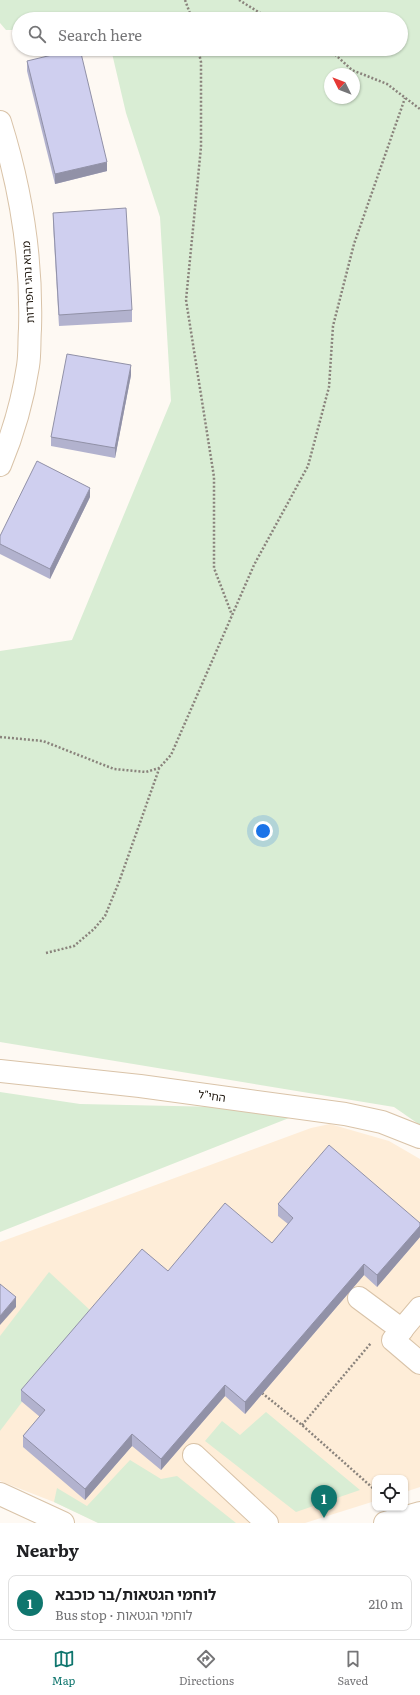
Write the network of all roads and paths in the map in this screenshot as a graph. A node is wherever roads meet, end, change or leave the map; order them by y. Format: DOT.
graph roads {
  1 [pos="185,0"];
  2 [pos="239,0"];
  3 [pos="189,12"];
  4 [pos="258,12"];
  5 [pos="199,56"];
  6 [pos="337,56"];
  7 [pos="405,98"];
  8 [pos="420,109"];
  9 [pos="0,122"];
  10 [pos="0,465"];
  11 [pos="232,615"];
  12 [pos="0,738"];
  13 [pos="159,768"];
  14 [pos="46,953"];
  15 [pos="0,1071"];
  16 [pos="420,1137"];
  17 [pos="359,1298"];
  18 [pos="420,1308"];
  19 [pos="396,1325"];
  20 [pos="420,1363"];
  21 [pos="262,1393"];
  22 [pos="302,1425"];
  23 [pos="194,1455"];
  24 [pos="372,1487"];
  25 [pos="1,1496"];
  26 [pos="420,1513"];
  27 [pos="63,1523"];
  28 [pos="267,1523"];
  29 [pos="385,1523"];
  1 -- 3 [label="path"];
  2 -- 4 [label="path"];
  5 -- 11 [label="path"];
  6 -- 7 [label="path"];
  7 -- 8 [label="path"];
  7 -- 11 [label="path"];
  9 -- 10 [label="street, מבוא נהגי הפרדות"];
  11 -- 13 [label="path"];
  12 -- 13 [label="path"];
  13 -- 14 [label="path"];
  15 -- 16 [label="street, החי\"ל"];
  17 -- 19 [label="street"];
  18 -- 19 [label="street"];
  19 -- 20 [label="street"];
  19 -- 22 [label="path"];
  21 -- 22 [label="path"];
  22 -- 24 [label="path"];
  23 -- 28 [label="street"];
  25 -- 27 [label="street"];
  26 -- 29 [label="street"];
}
